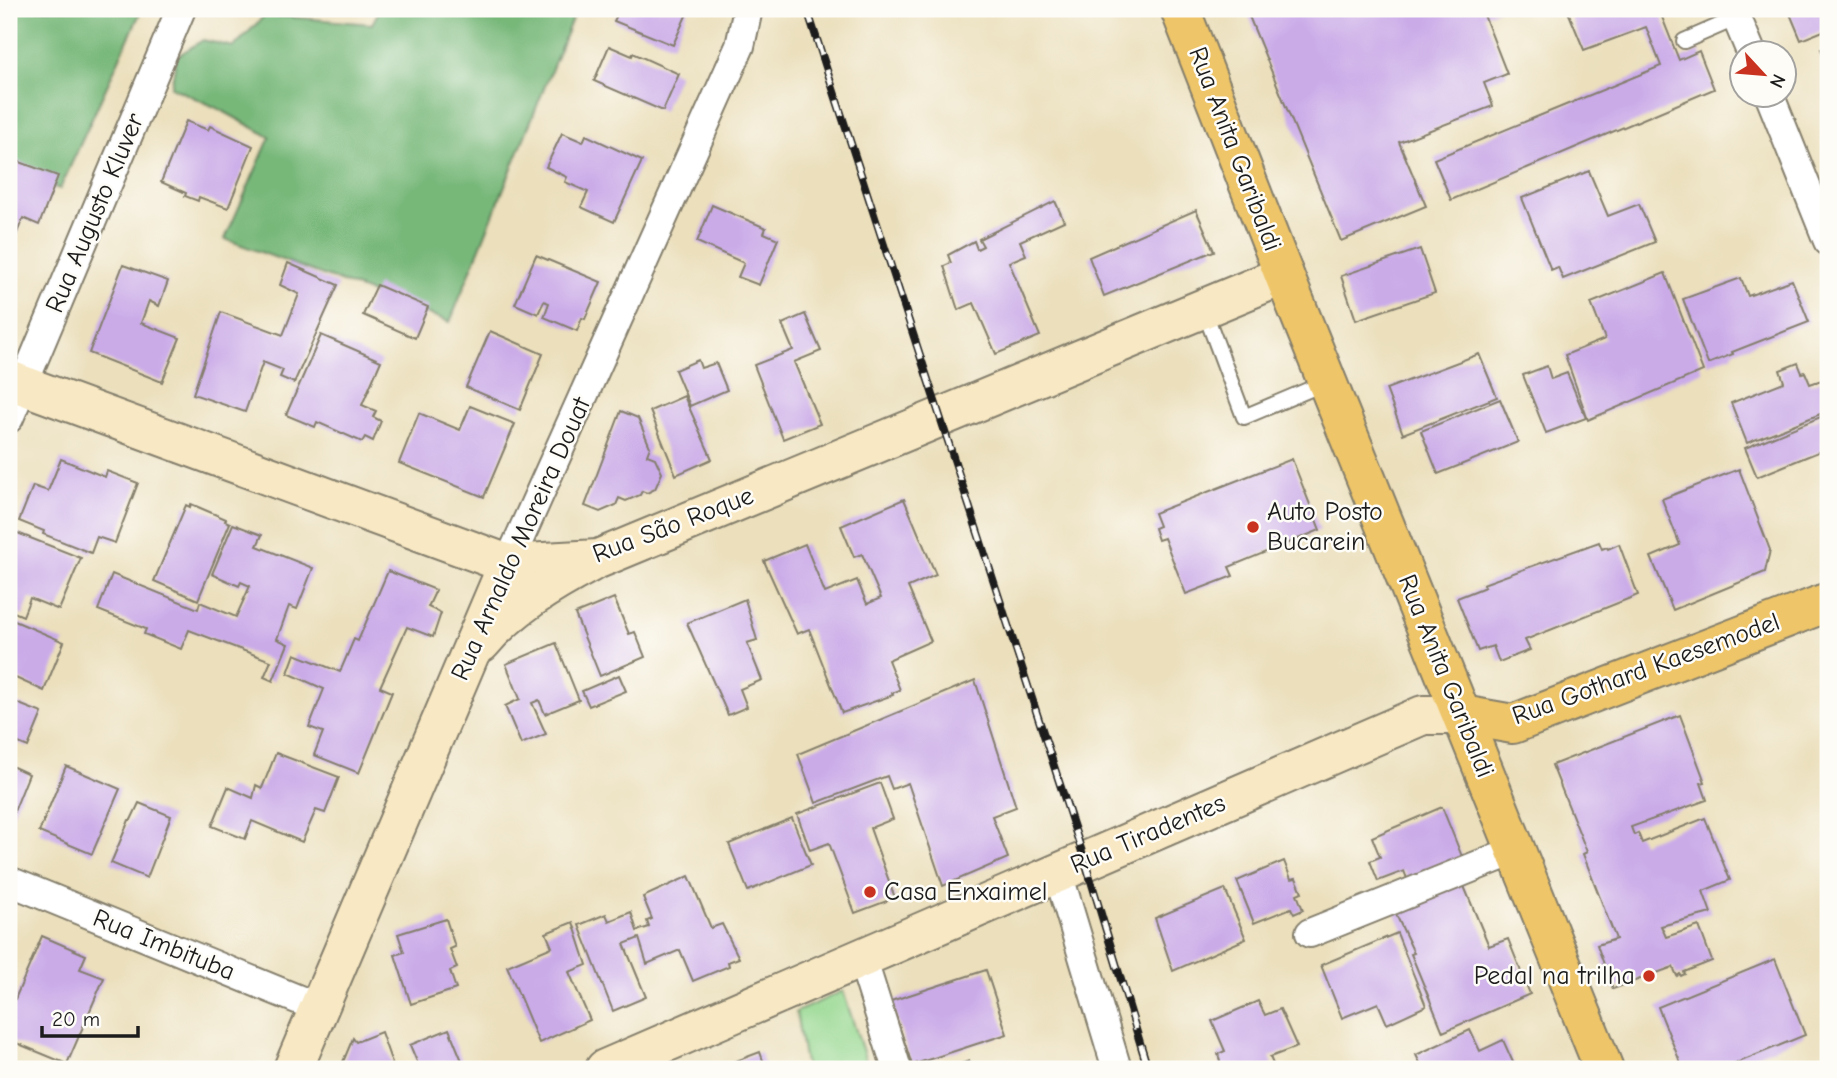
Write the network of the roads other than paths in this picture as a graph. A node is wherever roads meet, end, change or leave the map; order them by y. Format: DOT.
graph roads {
  1 [pos="181,9"];
  2 [pos="748,9"];
  3 [pos="1180,9"];
  4 [pos="1735,13"];
  5 [pos="1745,38"];
  6 [pos="1684,41"];
  7 [pos="1775,108"];
  8 [pos="1828,241"];
  9 [pos="1284,275"];
  10 [pos="1203,309"];
  11 [pos="1327,382"];
  12 [pos="13,395"];
  13 [pos="598,559"];
  14 [pos="508,564"];
  15 [pos="1828,602"];
  16 [pos="468,657"];
  17 [pos="1462,715"];
  18 [pos="1516,850"];
  19 [pos="1058,873"];
  20 [pos="9,881"];
  21 [pos="1310,933"];
  22 [pos="862,958"];
  23 [pos="319,1009"];
  24 [pos="293,1069"];
  25 [pos="605,1069"];
  26 [pos="897,1069"];
  27 [pos="1117,1069"];
  28 [pos="1604,1069"];
  1 -- 12 [label="street, Rua Augusto Kluver"];
  2 -- 14 [label="street, Rua Arnaldo Moreira Douat"];
  3 -- 9 [label="main road, Rua Anita Garibaldi"];
  4 -- 5 [label="street"];
  4 -- 6 [label="lane"];
  7 -- 8 [label="street"];
  9 -- 10 [label="street, Rua São Roque"];
  9 -- 11 [label="main road, Rua Anita Garibaldi"];
  10 -- 11 [label="lane"];
  10 -- 13 [label="street, Rua São Roque"];
  11 -- 17 [label="main road, Rua Anita Garibaldi"];
  12 -- 14 [label="street, Rua São Roque"];
  13 -- 14 [label="street, Rua São Roque"];
  13 -- 16 [label="street"];
  14 -- 16 [label="street, Rua Arnaldo Moreira Douat"];
  15 -- 17 [label="main road, Rua Gothard Kaesemodel"];
  16 -- 23 [label="street, Rua Arnaldo Moreira Douat"];
  17 -- 18 [label="main road, Rua Anita Garibaldi"];
  17 -- 19 [label="street, Rua Tiradentes"];
  18 -- 21 [label="street"];
  18 -- 28 [label="main road, Rua Anita Garibaldi"];
  19 -- 22 [label="street, Rua Tiradentes"];
  19 -- 27 [label="street"];
  20 -- 23 [label="street, Rua Imbituba"];
  22 -- 25 [label="street, Rua Tiradentes"];
  22 -- 26 [label="street"];
  23 -- 24 [label="street, Rua Arnaldo Moreira Douat"];
}
